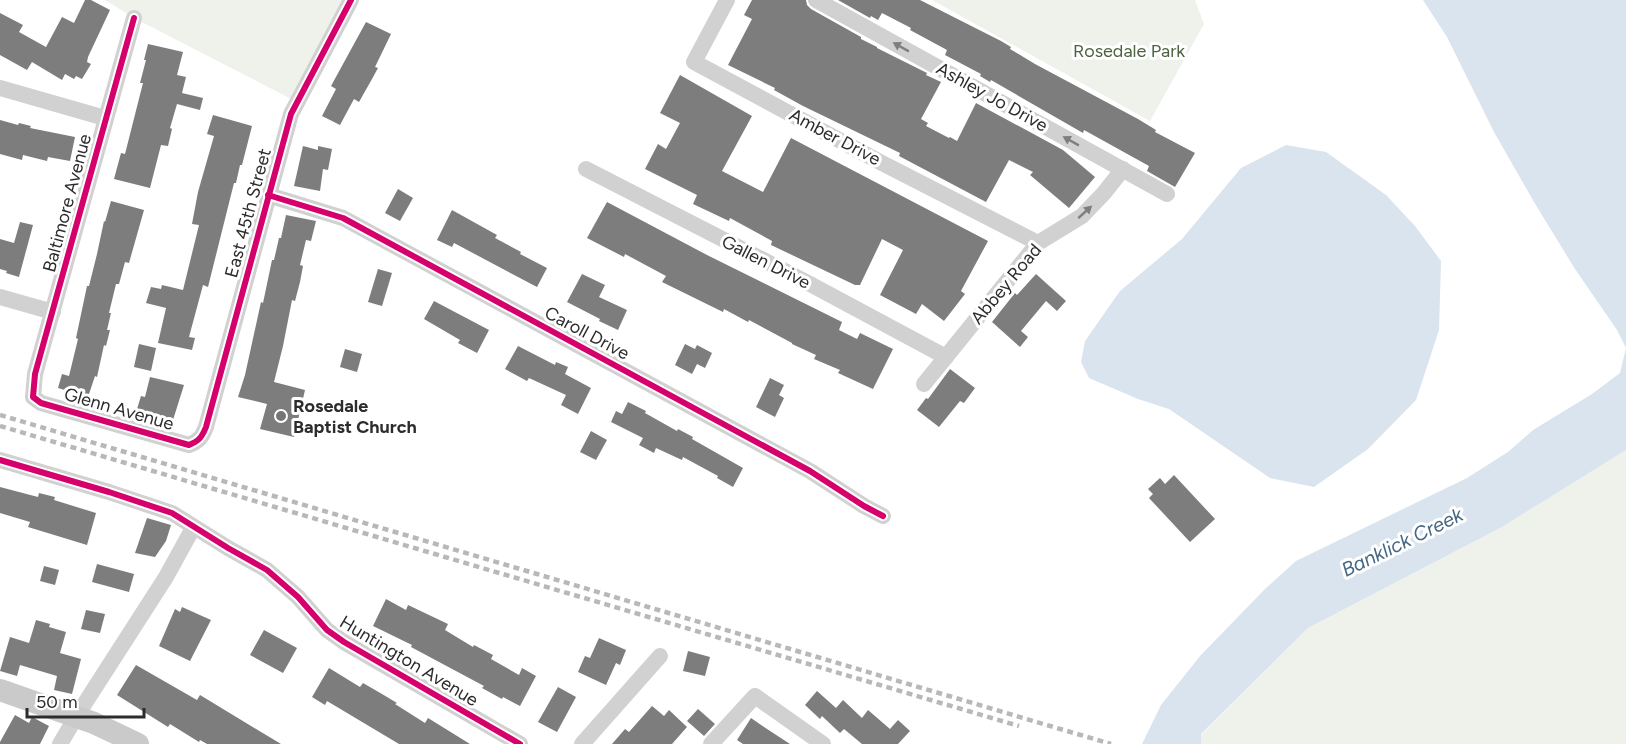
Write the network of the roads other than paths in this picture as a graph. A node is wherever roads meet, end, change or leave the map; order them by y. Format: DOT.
graph roads {
  1 [pos="351,0"];
  2 [pos="727,0"];
  3 [pos="816,0"];
  4 [pos="134,18"];
  5 [pos="0,88"];
  6 [pos="105,118"];
  7 [pos="586,169"];
  8 [pos="1123,169"];
  9 [pos="1167,194"];
  10 [pos="268,195"];
  11 [pos="1038,243"];
  12 [pos="0,297"];
  13 [pos="52,312"];
  14 [pos="946,357"];
  15 [pos="924,384"];
  16 [pos="33,397"];
  17 [pos="197,442"];
  18 [pos="0,459"];
  19 [pos="883,516"];
  20 [pos="193,528"];
  21 [pos="660,656"];
  22 [pos="0,690"];
  23 [pos="76,717"];
  24 [pos="60,744"];
  25 [pos="138,744"];
  26 [pos="520,744"];
  27 [pos="582,744"];
  28 [pos="711,744"];
  29 [pos="823,744"];
  1 -- 10 [label="street, East 45th Street"];
  2 -- 11 [label="street, Amber Drive"];
  8 -- 3 [label="street, Ashley Jo Drive, one-way"];
  4 -- 6 [label="street, Baltimore Avenue"];
  5 -- 6 [label="street"];
  6 -- 13 [label="street, Baltimore Avenue"];
  7 -- 14 [label="street, Gallen Drive"];
  8 -- 9 [label="street, Ashley Jo Drive"];
  11 -- 8 [label="street, Abbey Road, one-way"];
  10 -- 17 [label="street, East 45th Street"];
  10 -- 19 [label="street, Caroll Drive"];
  11 -- 14 [label="street, Abbey Road"];
  12 -- 13 [label="street"];
  13 -- 16 [label="street, Baltimore Avenue"];
  14 -- 15 [label="street, Abbey Road"];
  16 -- 17 [label="street, Glenn Avenue"];
  18 -- 20 [label="street, Huntington Avenue"];
  20 -- 23 [label="street"];
  20 -- 26 [label="street, Huntington Avenue"];
  21 -- 27 [label="street"];
  22 -- 23 [label="main road"];
  23 -- 24 [label="street"];
  23 -- 25 [label="main road"];
  28 -- 29 [label="street"];
}
